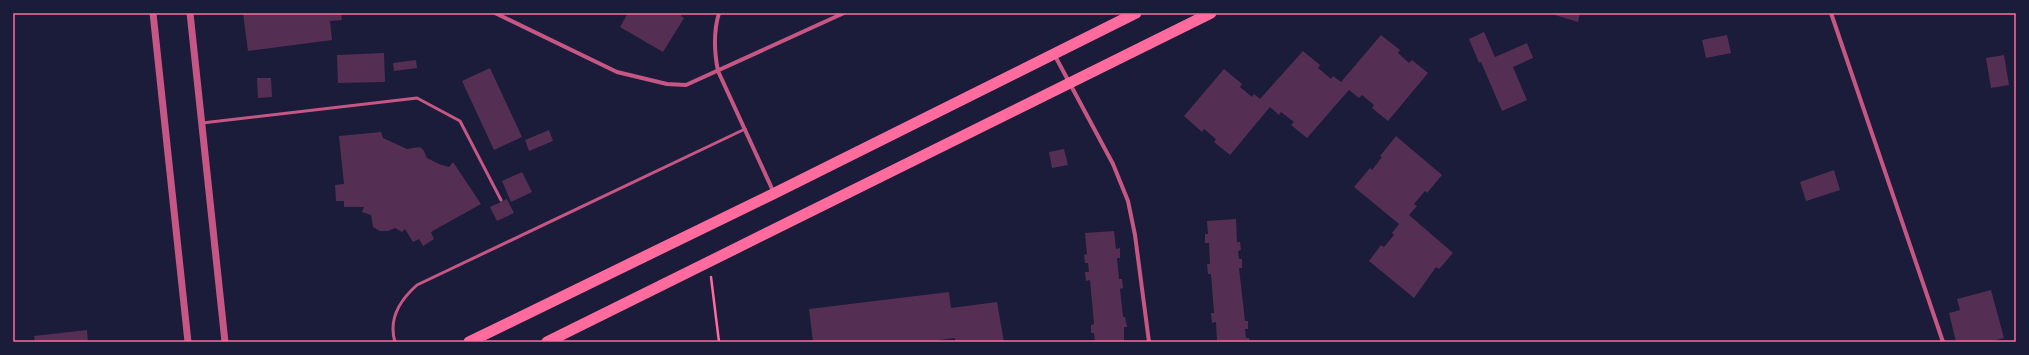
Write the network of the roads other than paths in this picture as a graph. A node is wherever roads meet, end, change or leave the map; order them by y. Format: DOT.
graph roads {
  1 [pos="154,13"];
  2 [pos="190,13"];
  3 [pos="494,13"];
  4 [pos="719,13"];
  5 [pos="844,13"];
  6 [pos="1136,13"];
  7 [pos="1211,13"];
  8 [pos="1831,13"];
  9 [pos="1054,53"];
  10 [pos="718,71"];
  11 [pos="1070,83"];
  12 [pos="201,123"];
  13 [pos="745,129"];
  14 [pos="775,193"];
  15 [pos="501,200"];
  16 [pos="188,342"];
  17 [pos="225,342"];
  18 [pos="395,342"];
  19 [pos="468,342"];
  20 [pos="547,342"];
  21 [pos="1149,342"];
  22 [pos="1943,342"];
  1 -- 16 [label="street"];
  2 -- 12 [label="street"];
  3 -- 10 [label="street"];
  4 -- 10 [label="street"];
  5 -- 10 [label="street"];
  6 -- 9 [label="highway"];
  7 -- 11 [label="highway"];
  8 -- 22 [label="street"];
  9 -- 11 [label="street"];
  9 -- 14 [label="highway"];
  10 -- 13 [label="street"];
  11 -- 20 [label="highway"];
  11 -- 21 [label="street"];
  12 -- 15 [label="lane"];
  12 -- 17 [label="street"];
  13 -- 14 [label="street"];
  13 -- 18 [label="lane"];
  14 -- 19 [label="highway"];
}
